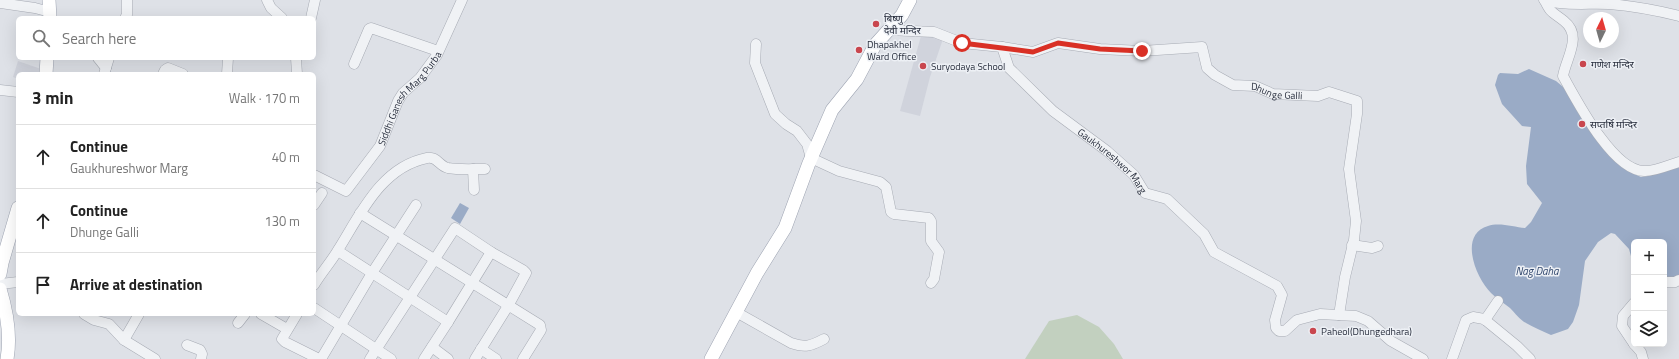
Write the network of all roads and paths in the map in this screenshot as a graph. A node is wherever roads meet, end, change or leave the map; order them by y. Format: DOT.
graph roads {
  1 [pos="127,0"];
  2 [pos="267,0"];
  3 [pos="315,0"];
  4 [pos="462,0"];
  5 [pos="910,0"];
  6 [pos="1545,0"];
  7 [pos="1609,2"];
  8 [pos="0,3"];
  9 [pos="50,10"];
  10 [pos="126,16"];
  11 [pos="280,16"];
  12 [pos="311,16"];
  13 [pos="1679,16"];
  14 [pos="888,30"];
  15 [pos="756,44"];
  16 [pos="1002,47"];
  17 [pos="438,52"];
  18 [pos="47,60"];
  19 [pos="99,60"];
  20 [pos="108,60"];
  21 [pos="228,60"];
  22 [pos="296,60"];
  23 [pos="354,64"];
  24 [pos="105,71"];
  25 [pos="46,72"];
  26 [pos="164,72"];
  27 [pos="178,72"];
  28 [pos="228,72"];
  29 [pos="297,72"];
  30 [pos="0,90"];
  31 [pos="16,92"];
  32 [pos="811,158"];
  33 [pos="1679,162"];
  34 [pos="473,169"];
  35 [pos="485,169"];
  36 [pos="316,176"];
  37 [pos="474,190"];
  38 [pos="322,193"];
  39 [pos="316,202"];
  40 [pos="416,205"];
  41 [pos="360,213"];
  42 [pos="16,215"];
  43 [pos="397,235"];
  44 [pos="1352,245"];
  45 [pos="1378,246"];
  46 [pos="338,251"];
  47 [pos="491,252"];
  48 [pos="435,260"];
  49 [pos="372,273"];
  50 [pos="0,274"];
  51 [pos="1679,280"];
  52 [pos="16,282"];
  53 [pos="316,282"];
  54 [pos="472,282"];
  55 [pos="1667,282"];
  56 [pos="931,283"];
  57 [pos="0,284"];
  58 [pos="0,289"];
  59 [pos="410,298"];
  60 [pos="1498,301"];
  61 [pos="508,306"];
  62 [pos="1631,306"];
  63 [pos="316,309"];
  64 [pos="736,312"];
  65 [pos="87,316"];
  66 [pos="138,316"];
  67 [pos="243,316"];
  68 [pos="264,316"];
  69 [pos="296,316"];
  70 [pos="1339,316"];
  71 [pos="1485,320"];
  72 [pos="448,322"];
  73 [pos="238,323"];
  74 [pos="342,325"];
  75 [pos="287,329"];
  76 [pos="824,339"];
  77 [pos="124,340"];
  78 [pos="1631,340"];
  79 [pos="187,345"];
  80 [pos="432,347"];
  81 [pos="1637,347"];
  82 [pos="376,349"];
  83 [pos="481,349"];
  84 [pos="144,356"];
  85 [pos="7,359"];
  86 [pos="155,359"];
  87 [pos="201,359"];
  88 [pos="320,359"];
  89 [pos="370,359"];
  90 [pos="391,359"];
  91 [pos="424,359"];
  92 [pos="448,359"];
  93 [pos="475,359"];
  94 [pos="496,359"];
  95 [pos="523,359"];
  96 [pos="711,359"];
  97 [pos="1424,359"];
  98 [pos="1452,359"];
  99 [pos="1530,359"];
  100 [pos="1643,359"];
  1 -- 10 [label="street"];
  2 -- 11 [label="street"];
  3 -- 12 [label="street"];
  4 -- 17 [label="street, Siddhi Ganesh Marg Purba"];
  5 -- 14 [label="main road"];
  6 -- 7 [label="street"];
  6 -- 33 [label="street"];
  7 -- 13 [label="street"];
  8 -- 9 [label="street"];
  14 -- 16 [label="street"];
  14 -- 32 [label="main road"];
  15 -- 32 [label="street"];
  16 -- 44 [label="street, Dhunge Galli"];
  16 -- 70 [label="street, Gaukhureshwor Marg"];
  17 -- 23 [label="street"];
  17 -- 36 [label="street, Siddhi Ganesh Marg Purba"];
  18 -- 25 [label="main road"];
  19 -- 24 [label="street"];
  20 -- 24 [label="street"];
  21 -- 28 [label="street"];
  22 -- 29 [label="street"];
  26 -- 27 [label="street"];
  30 -- 31 [label="street"];
  32 -- 56 [label="street"];
  32 -- 64 [label="main road"];
  34 -- 35 [label="street"];
  34 -- 37 [label="street"];
  34 -- 41 [label="street"];
  38 -- 39 [label="street"];
  40 -- 43 [label="street"];
  41 -- 43 [label="street"];
  41 -- 46 [label="street"];
  42 -- 50 [label="main road"];
  43 -- 48 [label="street"];
  43 -- 49 [label="street"];
  44 -- 45 [label="street"];
  44 -- 70 [label="street, Dhunge Galli"];
  46 -- 49 [label="street"];
  46 -- 53 [label="street"];
  47 -- 48 [label="street"];
  47 -- 54 [label="street"];
  47 -- 61 [label="street"];
  48 -- 54 [label="street"];
  48 -- 59 [label="street"];
  49 -- 59 [label="street"];
  49 -- 74 [label="street"];
  51 -- 55 [label="street"];
  52 -- 57 [label="street"];
  54 -- 61 [label="street"];
  54 -- 72 [label="street"];
  58 -- 85 [label="main road"];
  59 -- 72 [label="street"];
  59 -- 82 [label="street"];
  60 -- 71 [label="street"];
  61 -- 83 [label="street"];
  61 -- 95 [label="street"];
  62 -- 78 [label="street"];
  63 -- 74 [label="street"];
  64 -- 76 [label="street"];
  64 -- 96 [label="main road"];
  65 -- 77 [label="street"];
  66 -- 77 [label="street"];
  67 -- 73 [label="street"];
  68 -- 75 [label="street"];
  69 -- 75 [label="street"];
  70 -- 97 [label="street"];
  71 -- 98 [label="street"];
  71 -- 99 [label="street"];
  72 -- 80 [label="street"];
  74 -- 82 [label="street"];
  74 -- 88 [label="street"];
  75 -- 88 [label="street"];
  77 -- 84 [label="street"];
  79 -- 87 [label="street"];
  80 -- 91 [label="street"];
  80 -- 92 [label="street"];
  81 -- 100 [label="street"];
  82 -- 89 [label="street"];
  82 -- 90 [label="street"];
  83 -- 93 [label="street"];
  83 -- 94 [label="street"];
  84 -- 86 [label="street"];
}
